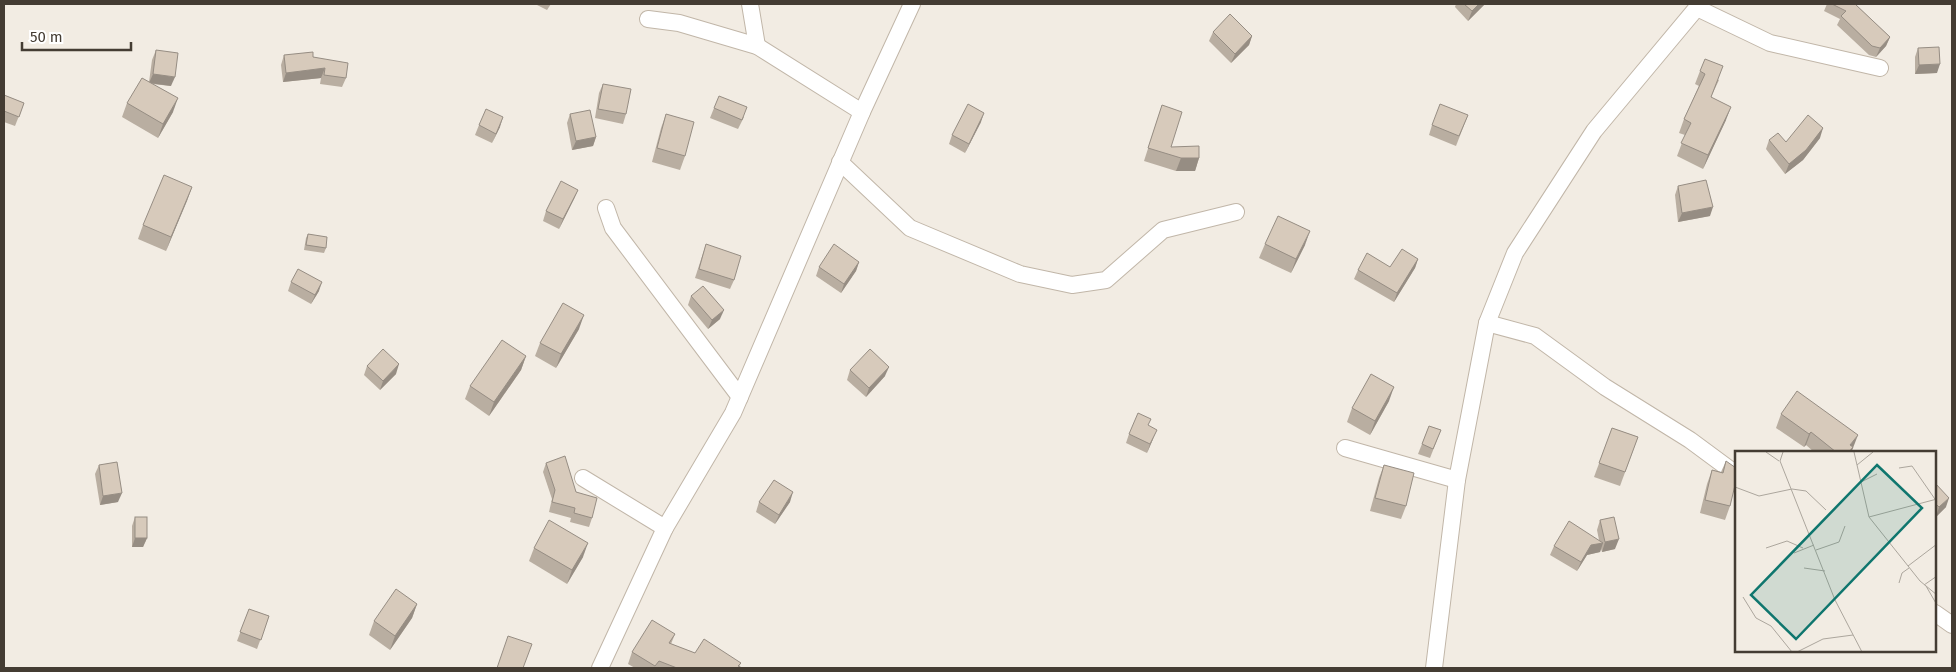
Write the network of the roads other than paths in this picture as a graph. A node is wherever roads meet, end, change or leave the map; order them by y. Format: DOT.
graph roads {
  1 [pos="750,4"];
  2 [pos="912,4"];
  3 [pos="1699,6"];
  4 [pos="648,19"];
  5 [pos="757,46"];
  6 [pos="1880,68"];
  7 [pos="862,112"];
  8 [pos="840,162"];
  9 [pos="606,208"];
  10 [pos="1236,212"];
  11 [pos="1487,323"];
  12 [pos="740,396"];
  13 [pos="1345,448"];
  14 [pos="1735,473"];
  15 [pos="582,478"];
  16 [pos="1457,480"];
  17 [pos="665,528"];
  18 [pos="1936,614"];
  19 [pos="1952,624"];
  20 [pos="600,668"];
  21 [pos="1434,668"];
  1 -- 5 [label="street"];
  2 -- 7 [label="street"];
  3 -- 6 [label="street"];
  3 -- 11 [label="street"];
  4 -- 5 [label="street"];
  5 -- 7 [label="street"];
  7 -- 8 [label="street"];
  8 -- 10 [label="street"];
  8 -- 12 [label="street"];
  9 -- 12 [label="street"];
  11 -- 14 [label="street"];
  11 -- 16 [label="street"];
  12 -- 17 [label="street"];
  13 -- 16 [label="street"];
  15 -- 17 [label="street"];
  16 -- 21 [label="street"];
  17 -- 20 [label="street"];
  18 -- 19 [label="street"];
}
